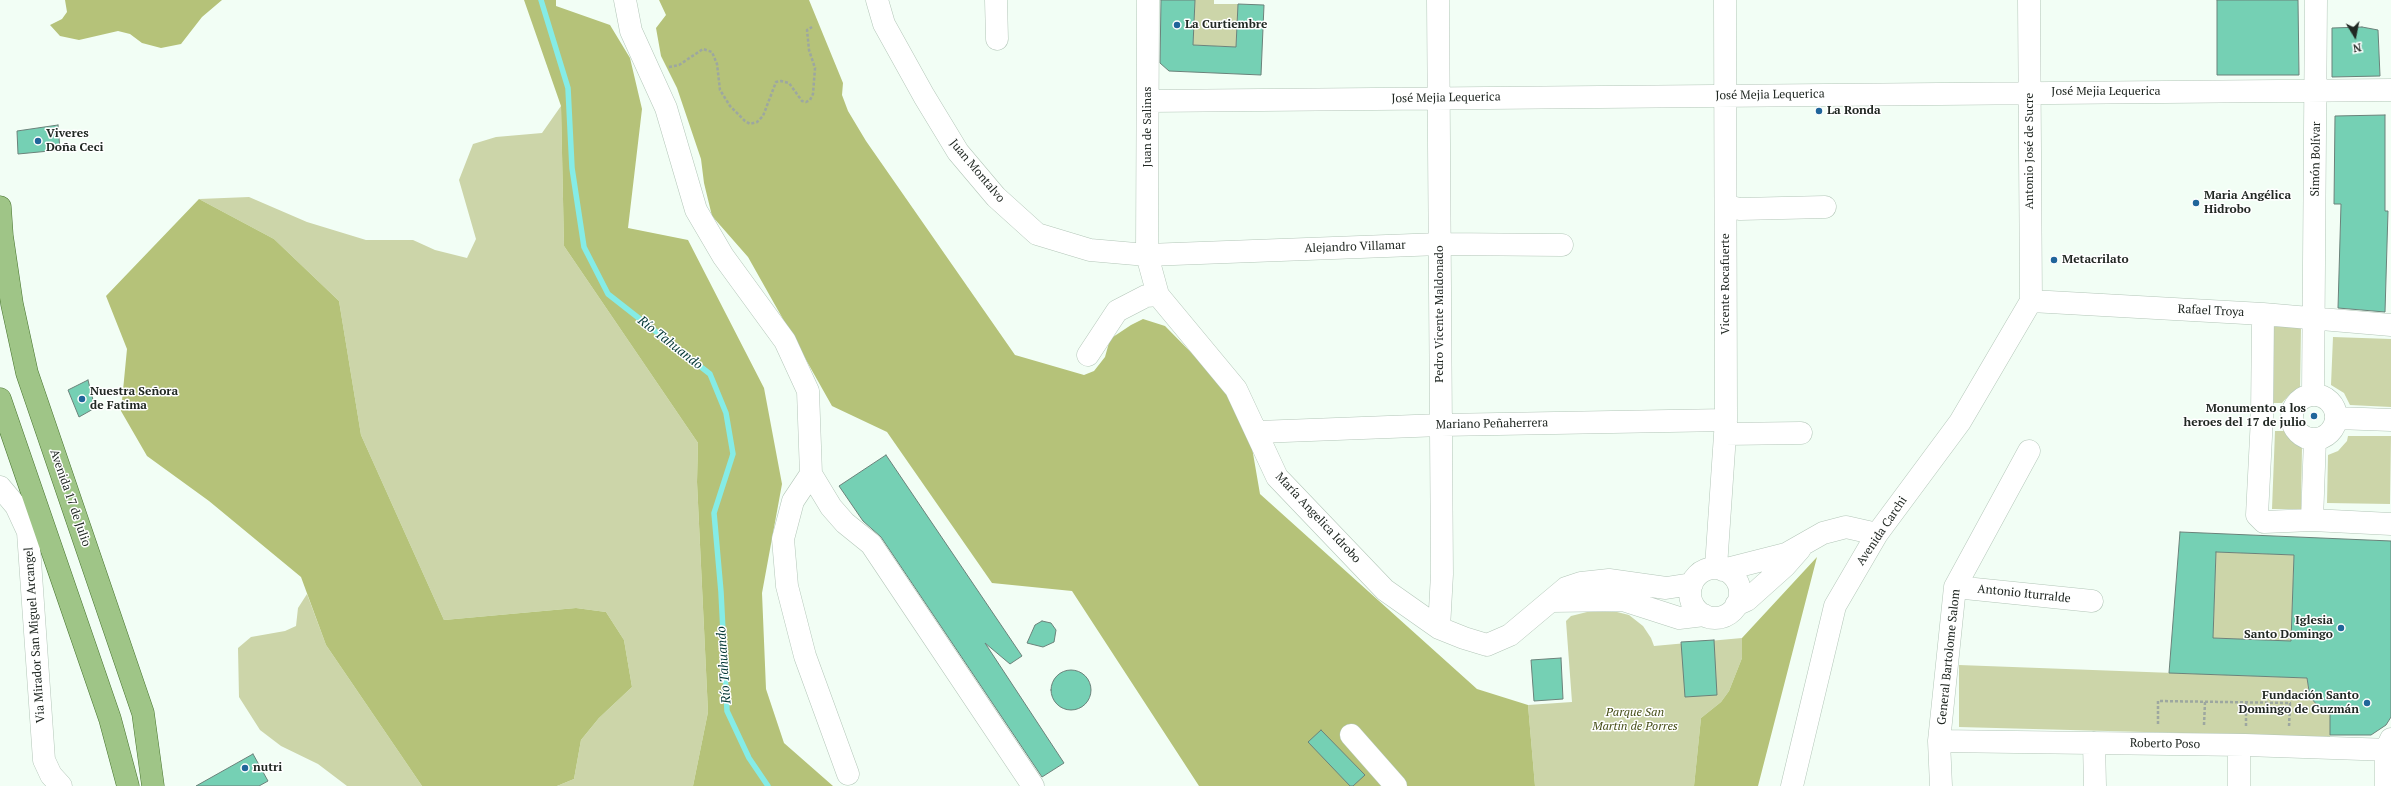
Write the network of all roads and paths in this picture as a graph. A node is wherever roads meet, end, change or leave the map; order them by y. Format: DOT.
graph roads {
  1 [pos="625,0"];
  2 [pos="878,0"];
  3 [pos="996,0"];
  4 [pos="1148,0"];
  5 [pos="1438,0"];
  6 [pos="1725,0"];
  7 [pos="2029,0"];
  8 [pos="2316,0"];
  9 [pos="812,27"];
  10 [pos="997,39"];
  11 [pos="649,72"];
  12 [pos="2391,90"];
  13 [pos="2317,91"];
  14 [pos="2030,93"];
  15 [pos="1725,96"];
  16 [pos="1439,98"];
  17 [pos="1148,101"];
  18 [pos="1726,206"];
  19 [pos="0,207"];
  20 [pos="1825,207"];
  21 [pos="1440,244"];
  22 [pos="1562,245"];
  23 [pos="1147,255"];
  24 [pos="1158,296"];
  25 [pos="2031,301"];
  26 [pos="2263,314"];
  27 [pos="2313,317"];
  28 [pos="2391,325"];
  29 [pos="1088,355"];
  30 [pos="2313,395"];
  31 [pos="0,399"];
  32 [pos="2262,417"];
  33 [pos="2292,418"];
  34 [pos="2336,418"];
  35 [pos="2391,420"];
  36 [pos="1440,425"];
  37 [pos="1726,427"];
  38 [pos="1258,432"];
  39 [pos="1801,432"];
  40 [pos="2315,439"];
  41 [pos="2029,451"];
  42 [pos="811,474"];
  43 [pos="0,487"];
  44 [pos="2312,520"];
  45 [pos="2391,524"];
  46 [pos="1877,534"];
  47 [pos="1802,547"];
  48 [pos="1719,568"];
  49 [pos="1692,584"];
  50 [pos="1956,587"];
  51 [pos="1552,601"];
  52 [pos="2092,601"];
  53 [pos="1736,605"];
  54 [pos="1704,615"];
  55 [pos="1439,628"];
  56 [pos="1351,735"];
  57 [pos="1940,741"];
  58 [pos="2094,743"];
  59 [pos="2157,744"];
  60 [pos="2239,745"];
  61 [pos="2289,746"];
  62 [pos="2389,746"];
  63 [pos="848,774"];
  64 [pos="61,786"];
  65 [pos="128,786"];
  66 [pos="153,786"];
  67 [pos="1033,786"];
  68 [pos="1396,786"];
  69 [pos="1792,786"];
  70 [pos="1941,786"];
  71 [pos="2095,786"];
  72 [pos="2239,786"];
  73 [pos="2386,786"];
  1 -- 11 [label="street"];
  2 -- 23 [label="street, Juan Montalvo"];
  3 -- 10 [label="street"];
  4 -- 17 [label="street, Juan de Salinas"];
  5 -- 16 [label="street, Pedro Vicente Maldonado"];
  6 -- 15 [label="street, Vicente Rocafuerte"];
  7 -- 14 [label="street, Antonio José de Sucre"];
  8 -- 13 [label="street, Simón Bolívar"];
  9 -- 11 [label="path"];
  11 -- 42 [label="street"];
  12 -- 13 [label="street, José Mejia Lequerica"];
  13 -- 14 [label="street, José Mejia Lequerica"];
  13 -- 27 [label="street, Simón Bolívar"];
  14 -- 15 [label="street, José Mejia Lequerica"];
  14 -- 25 [label="street, Antonio José de Sucre"];
  15 -- 16 [label="street, José Mejia Lequerica"];
  15 -- 18 [label="street, Vicente Rocafuerte"];
  16 -- 17 [label="street, José Mejia Lequerica"];
  16 -- 21 [label="street, Pedro Vicente Maldonado"];
  17 -- 23 [label="street, Juan de Salinas"];
  18 -- 20 [label="street"];
  18 -- 37 [label="street, Vicente Rocafuerte"];
  19 -- 66 [label="main road, Avenida 17 de Julio"];
  21 -- 22 [label="street, Alejandro Villamar"];
  21 -- 23 [label="street, Alejandro Villamar"];
  21 -- 36 [label="street, Pedro Vicente Maldonado"];
  23 -- 24 [label="street, María Angelica Idrobo"];
  24 -- 29 [label="street"];
  24 -- 38 [label="street, María Angelica Idrobo"];
  25 -- 26 [label="street, Rafael Troya"];
  25 -- 46 [label="street, Avenida Carchi"];
  26 -- 27 [label="street, Rafael Troya"];
  26 -- 32 [label="street"];
  27 -- 28 [label="street, Rafael Troya"];
  27 -- 30 [label="street, Simón Bolívar"];
  30 -- 33 [label="street"];
  30 -- 34 [label="street"];
  31 -- 65 [label="main road"];
  32 -- 33 [label="street"];
  32 -- 44 [label="street"];
  33 -- 40 [label="street"];
  34 -- 35 [label="street"];
  34 -- 40 [label="street"];
  36 -- 37 [label="street, Mariano Peñaherrera"];
  36 -- 38 [label="street, Mariano Peñaherrera"];
  36 -- 55 [label="street, Pedro Vicente Maldonado"];
  37 -- 39 [label="street, Mariano Peñaherrera"];
  37 -- 48 [label="street, Vicente Rocafuerte"];
  38 -- 55 [label="street, María Angelica Idrobo"];
  40 -- 44 [label="street"];
  41 -- 50 [label="street, General Bartolome Salom"];
  42 -- 63 [label="street"];
  42 -- 67 [label="street"];
  43 -- 64 [label="street, Via Mirador San Miguel Arcangel"];
  44 -- 45 [label="street"];
  46 -- 47 [label="street"];
  46 -- 69 [label="street, Avenida Carchi"];
  47 -- 48 [label="street"];
  47 -- 53 [label="street"];
  48 -- 49 [label="street"];
  48 -- 53 [label="street"];
  49 -- 51 [label="street, María Angelica Idrobo"];
  49 -- 54 [label="street"];
  50 -- 52 [label="street, Antonio Iturralde"];
  50 -- 57 [label="street, General Bartolome Salom"];
  51 -- 54 [label="street"];
  51 -- 55 [label="street, María Angelica Idrobo"];
  53 -- 54 [label="street"];
  56 -- 68 [label="street"];
  57 -- 58 [label="street, Roberto Poso"];
  57 -- 70 [label="street, General Bartolome Salom"];
  58 -- 59 [label="street, Roberto Poso"];
  58 -- 71 [label="street"];
  59 -- 60 [label="street, Roberto Poso"];
  59 -- 61 [label="path"];
  60 -- 61 [label="street, Roberto Poso"];
  60 -- 72 [label="street"];
  61 -- 62 [label="street, Roberto Poso"];
  62 -- 73 [label="street"];
}
